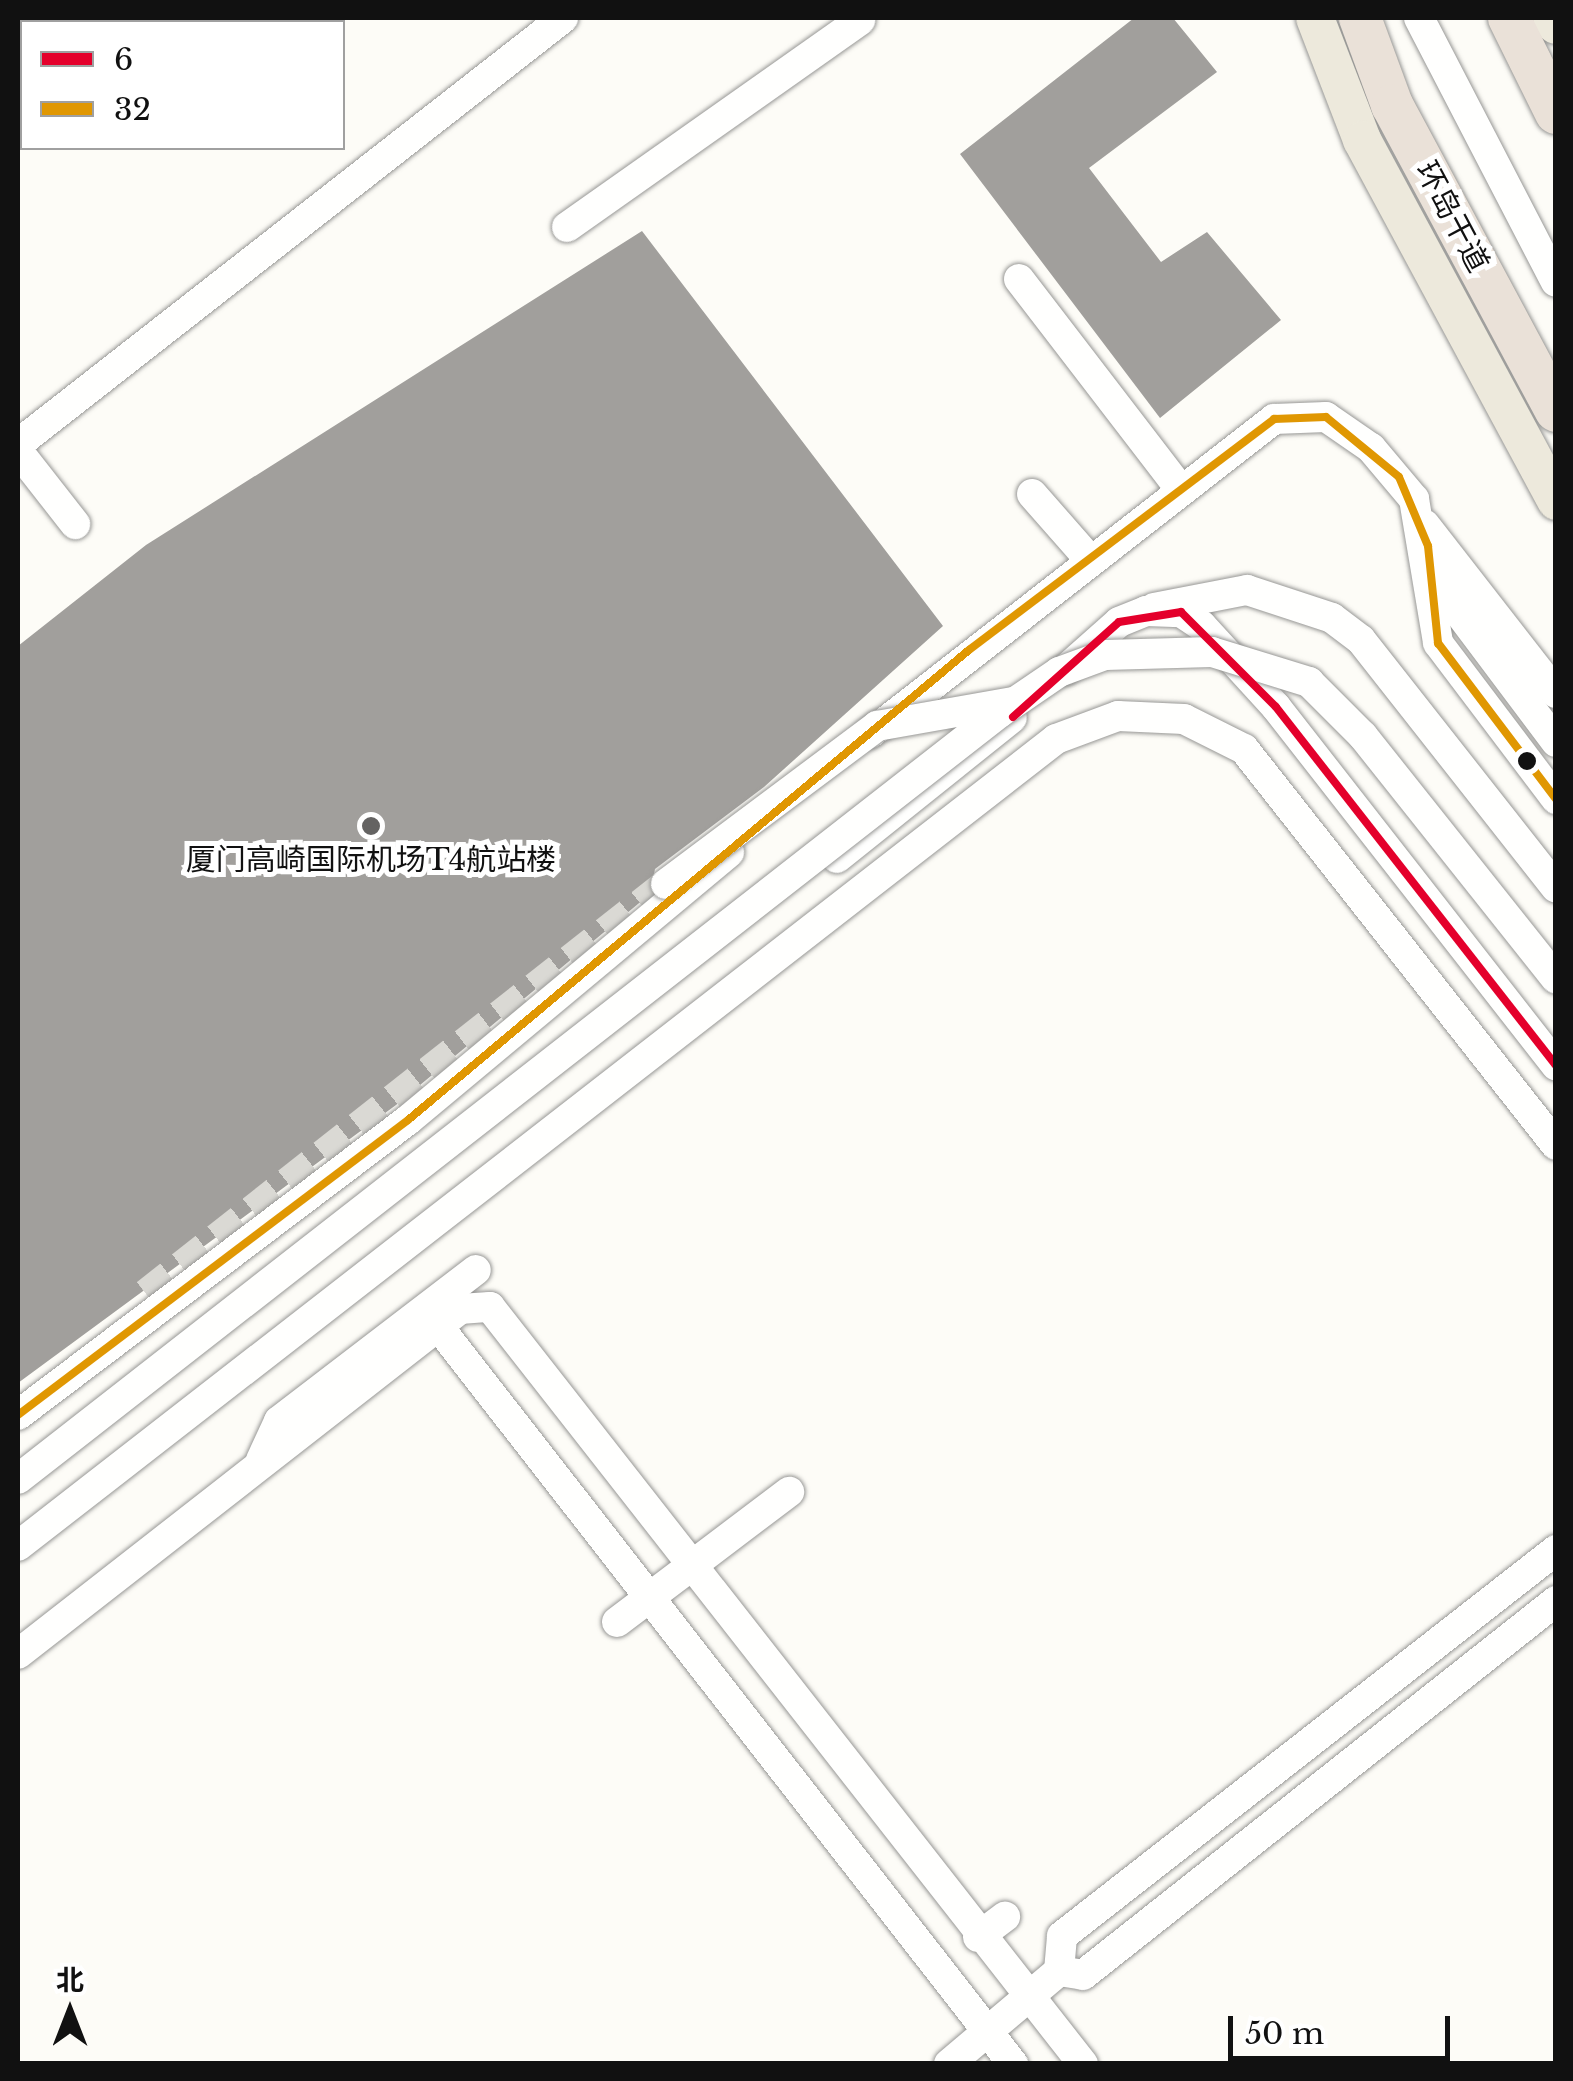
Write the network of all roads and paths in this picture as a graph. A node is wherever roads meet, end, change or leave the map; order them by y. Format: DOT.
graph roads {
  1 [pos="861,18"];
  2 [pos="1314,18"];
  3 [pos="1360,18"];
  4 [pos="1419,18"];
  5 [pos="1509,18"];
  6 [pos="1552,18"];
  7 [pos="545,23"];
  8 [pos="1556,25"];
  9 [pos="1556,113"];
  10 [pos="567,227"];
  11 [pos="1019,279"];
  12 [pos="1556,282"];
  13 [pos="1556,411"];
  14 [pos="18,448"];
  15 [pos="1180,489"];
  16 [pos="1032,494"];
  17 [pos="1556,500"];
  18 [pos="1420,518"];
  19 [pos="75,524"];
  20 [pos="1090,560"];
  21 [pos="1427,570"];
  22 [pos="1146,611"];
  23 [pos="1556,693"];
  24 [pos="1016,702"];
  25 [pos="1556,742"];
  26 [pos="1556,799"];
  27 [pos="666,884"];
  28 [pos="1556,888"];
  29 [pos="1556,979"];
  30 [pos="1556,1066"];
  31 [pos="1556,1145"];
  32 [pos="476,1270"];
  33 [pos="146,1294"];
  34 [pos="438,1326"];
  35 [pos="18,1393"];
  36 [pos="18,1415"];
  37 [pos="259,1464"];
  38 [pos="18,1482"];
  39 [pos="790,1492"];
  40 [pos="18,1546"];
  41 [pos="1556,1550"];
  42 [pos="687,1568"];
  43 [pos="650,1598"];
  44 [pos="1556,1601"];
  45 [pos="617,1622"];
  46 [pos="18,1654"];
  47 [pos="1005,1917"];
  48 [pos="978,1937"];
  49 [pos="1059,1971"];
  50 [pos="1028,1998"];
  51 [pos="987,2030"];
  52 [pos="948,2064"];
  53 [pos="1013,2064"];
  54 [pos="1083,2064"];
  1 -- 10 [label="street"];
  2 -- 17 [label="main road"];
  3 -- 13 [label="highway, 环岛干道"];
  4 -- 12 [label="street"];
  5 -- 9 [label="highway"];
  6 -- 8 [label="main road"];
  7 -- 14 [label="street"];
  11 -- 15 [label="street"];
  14 -- 19 [label="street"];
  15 -- 18 [label="street"];
  15 -- 20 [label="street"];
  16 -- 20 [label="street"];
  18 -- 21 [label="street"];
  18 -- 23 [label="street"];
  20 -- 36 [label="street"];
  21 -- 25 [label="street"];
  21 -- 26 [label="street"];
  22 -- 28 [label="street"];
  22 -- 30 [label="street"];
  22 -- 38 [label="street"];
  24 -- 27 [label="street, bridge"];
  24 -- 29 [label="street, bridge"];
  24 -- 38 [label="street, bridge"];
  31 -- 40 [label="street"];
  32 -- 37 [label="street"];
  33 -- 35 [label="street"];
  34 -- 37 [label="street"];
  34 -- 42 [label="street"];
  34 -- 43 [label="street"];
  37 -- 46 [label="street"];
  39 -- 42 [label="street"];
  41 -- 49 [label="street"];
  42 -- 43 [label="street"];
  42 -- 48 [label="street"];
  43 -- 45 [label="street"];
  43 -- 51 [label="street"];
  44 -- 49 [label="street"];
  47 -- 48 [label="street"];
  48 -- 50 [label="street"];
  49 -- 50 [label="street"];
  50 -- 51 [label="street"];
  50 -- 54 [label="street"];
  51 -- 52 [label="street"];
  51 -- 53 [label="street"];
}
